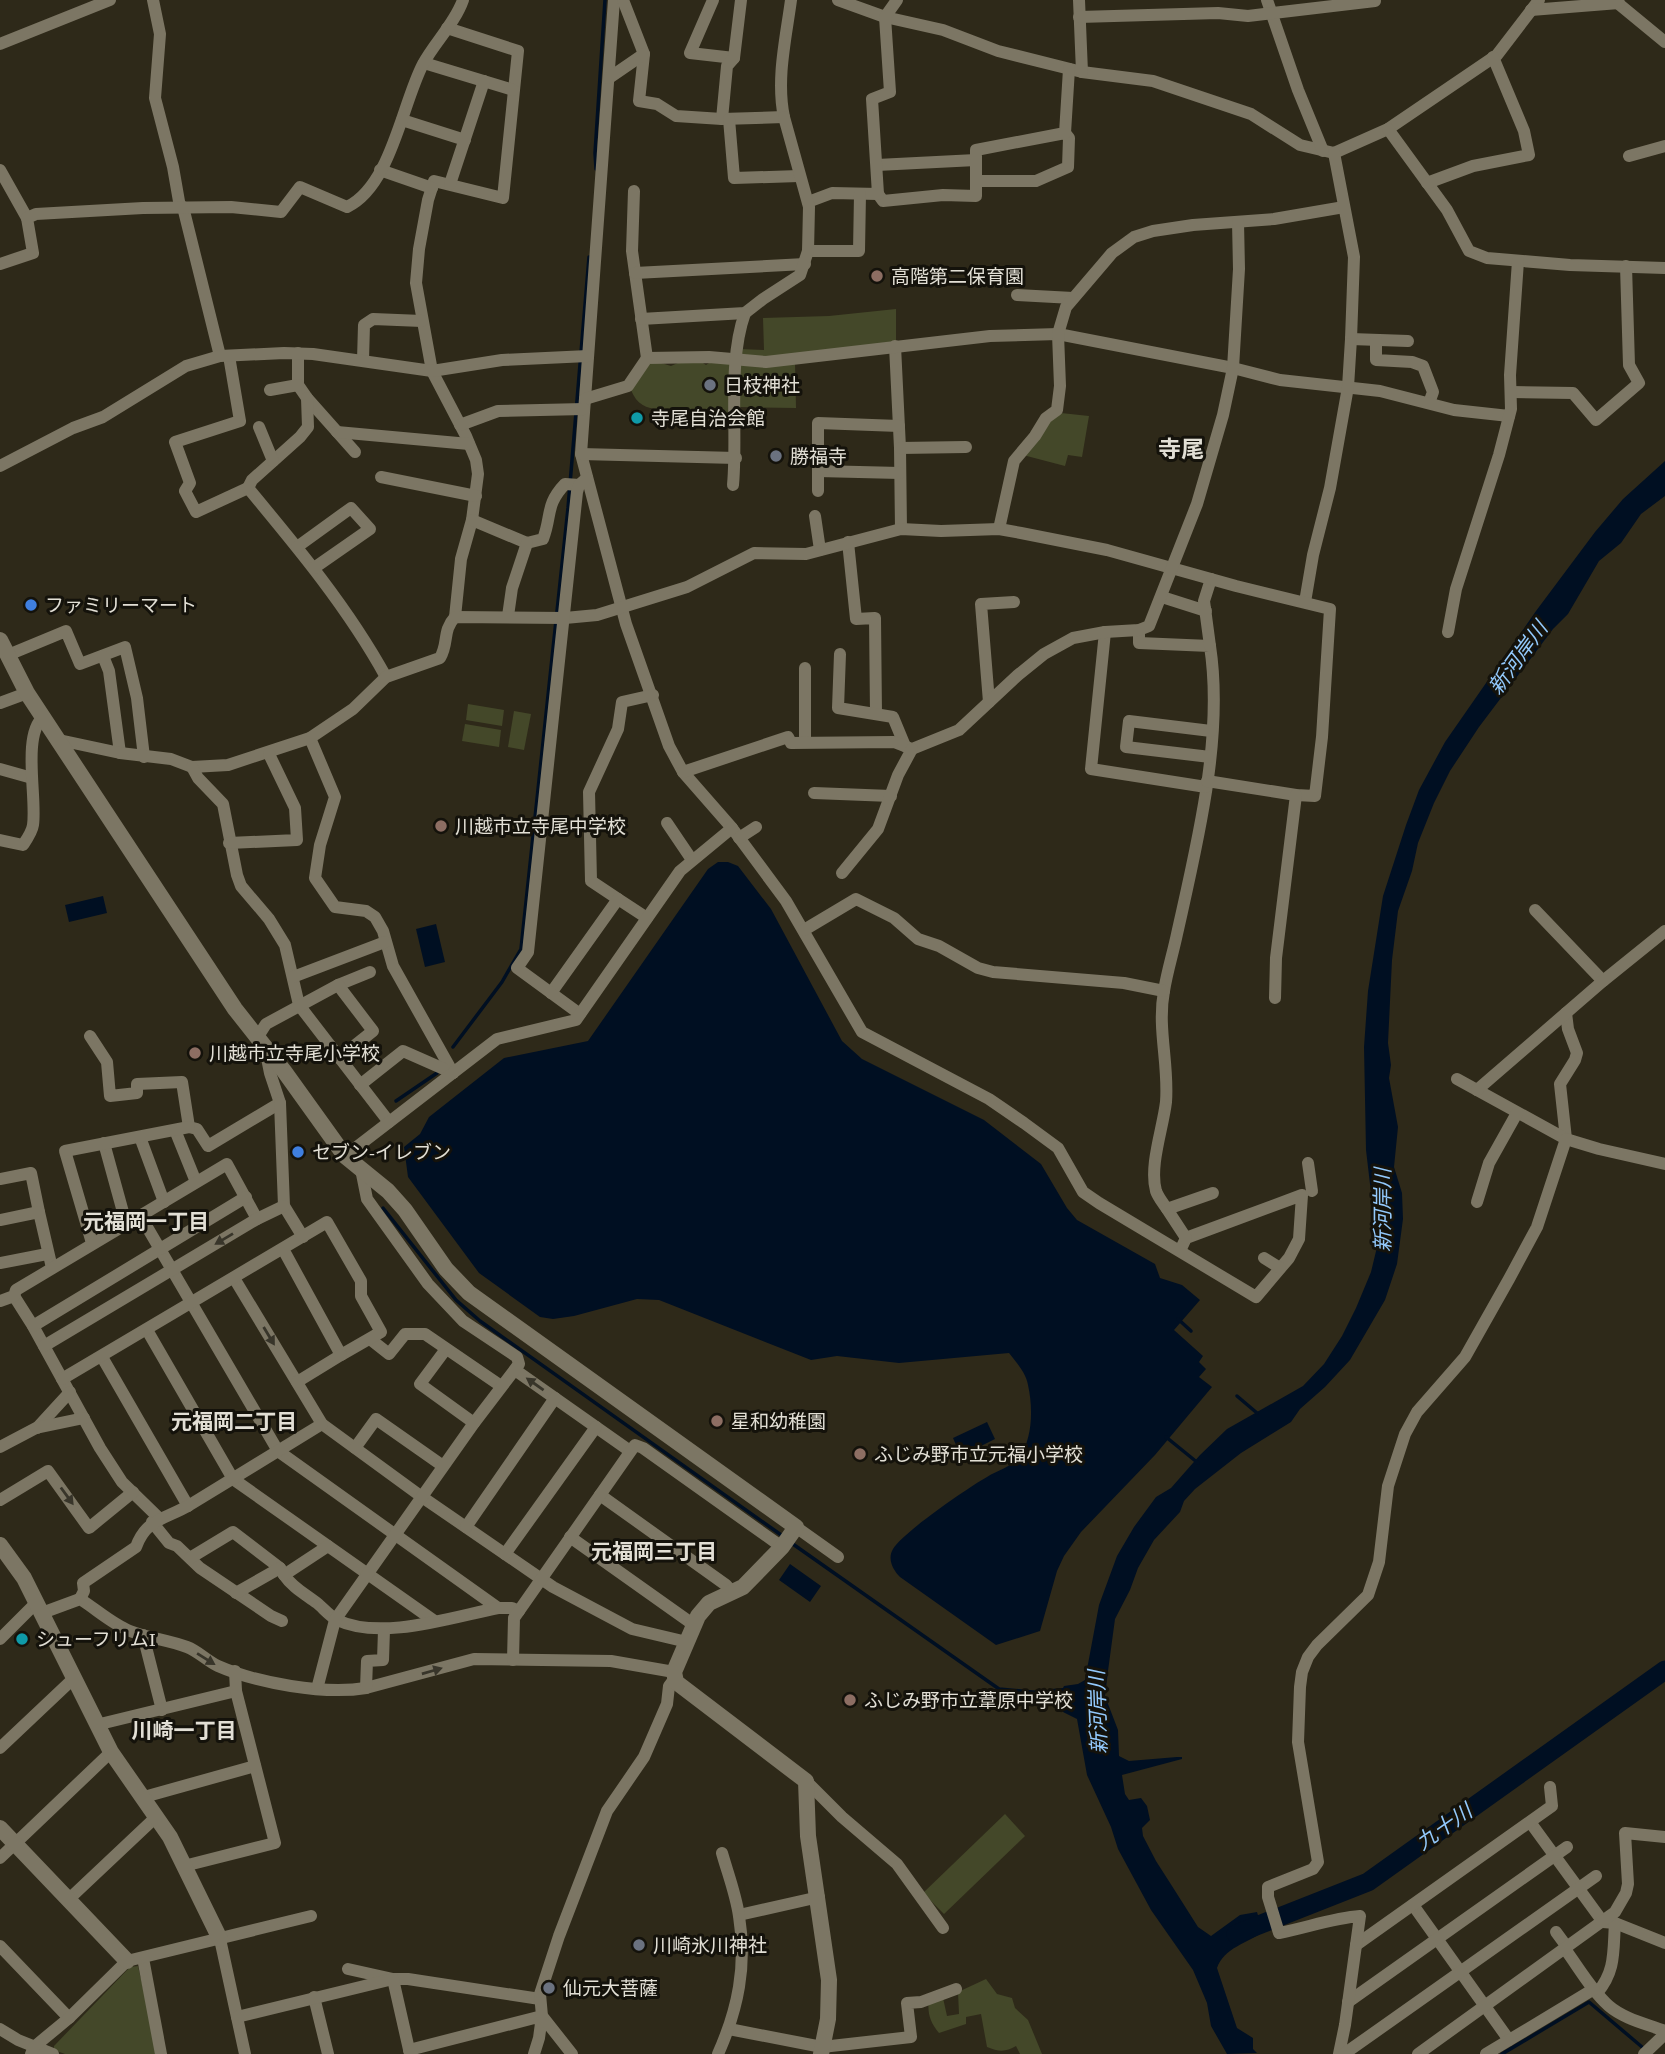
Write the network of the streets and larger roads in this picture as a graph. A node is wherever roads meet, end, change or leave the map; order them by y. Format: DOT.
graph roads {
  1 [pos="110,0"];
  2 [pos="153,0"];
  3 [pos="463,0"];
  4 [pos="614,0"];
  5 [pos="623,0"];
  6 [pos="713,0"];
  7 [pos="741,0"];
  8 [pos="791,0"];
  9 [pos="838,0"];
  10 [pos="897,0"];
  11 [pos="1079,0"];
  12 [pos="1184,0"];
  13 [pos="1375,1"];
  14 [pos="1622,2"];
  15 [pos="1535,5"];
  16 [pos="1268,6"];
  17 [pos="1184,14"];
  18 [pos="885,17"];
  19 [pos="1079,17"];
  20 [pos="447,28"];
  21 [pos="1665,43"];
  22 [pos="0,44"];
  23 [pos="644,54"];
  24 [pos="1493,57"];
  25 [pos="734,58"];
  26 [pos="424,63"];
  27 [pos="1076,71"];
  28 [pos="608,78"];
  29 [pos="484,81"];
  30 [pos="513,90"];
  31 [pos="784,117"];
  32 [pos="726,119"];
  33 [pos="402,120"];
  34 [pos="1388,129"];
  35 [pos="1065,133"];
  36 [pos="465,140"];
  37 [pos="1665,146"];
  38 [pos="1328,152"];
  39 [pos="1629,156"];
  40 [pos="976,160"];
  41 [pos="877,165"];
  42 [pos="380,170"];
  43 [pos="1,176"];
  44 [pos="799,176"];
  45 [pos="976,181"];
  46 [pos="1427,183"];
  47 [pos="450,184"];
  48 [pos="432,188"];
  49 [pos="634,191"];
  50 [pos="860,194"];
  51 [pos="878,194"];
  52 [pos="807,202"];
  53 [pos="1344,206"];
  54 [pos="181,207"];
  55 [pos="27,218"];
  56 [pos="1238,222"];
  57 [pos="808,251"];
  58 [pos="1518,261"];
  59 [pos="0,264"];
  60 [pos="805,264"];
  61 [pos="1626,266"];
  62 [pos="1665,268"];
  63 [pos="635,273"];
  64 [pos="1017,295"];
  65 [pos="1073,298"];
  66 [pos="745,313"];
  67 [pos="640,319"];
  68 [pos="422,321"];
  69 [pos="1058,334"];
  70 [pos="1351,339"];
  71 [pos="1376,340"];
  72 [pos="1408,341"];
  73 [pos="895,346"];
  74 [pos="299,354"];
  75 [pos="225,356"];
  76 [pos="589,356"];
  77 [pos="647,358"];
  78 [pos="363,360"];
  79 [pos="736,360"];
  80 [pos="1233,368"];
  81 [pos="432,371"];
  82 [pos="298,385"];
  83 [pos="1348,387"];
  84 [pos="270,390"];
  85 [pos="1511,392"];
  86 [pos="307,397"];
  87 [pos="1429,403"];
  88 [pos="584,404"];
  89 [pos="1508,416"];
  90 [pos="460,425"];
  91 [pos="899,426"];
  92 [pos="259,427"];
  93 [pos="337,432"];
  94 [pos="469,444"];
  95 [pos="966,447"];
  96 [pos="900,448"];
  97 [pos="355,452"];
  98 [pos="582,454"];
  99 [pos="736,458"];
  100 [pos="273,461"];
  101 [pos="0,466"];
  102 [pos="818,471"];
  103 [pos="900,473"];
  104 [pos="382,477"];
  105 [pos="583,481"];
  106 [pos="733,485"];
  107 [pos="248,488"];
  108 [pos="818,491"];
  109 [pos="475,496"];
  110 [pos="815,516"];
  111 [pos="472,520"];
  112 [pos="901,529"];
  113 [pos="999,529"];
  114 [pos="848,542"];
  115 [pos="527,543"];
  116 [pos="297,547"];
  117 [pos="820,550"];
  118 [pos="314,568"];
  119 [pos="1173,568"];
  120 [pos="1211,579"];
  121 [pos="1162,597"];
  122 [pos="1014,602"];
  123 [pos="1306,602"];
  124 [pos="622,607"];
  125 [pos="1206,611"];
  126 [pos="455,617"];
  127 [pos="508,617"];
  128 [pos="565,618"];
  129 [pos="1139,631"];
  130 [pos="1105,632"];
  131 [pos="1448,632"];
  132 [pos="0,640"];
  133 [pos="1210,646"];
  134 [pos="840,654"];
  135 [pos="8,655"];
  136 [pos="103,656"];
  137 [pos="805,668"];
  138 [pos="386,677"];
  139 [pos="27,693"];
  140 [pos="653,695"];
  141 [pos="989,702"];
  142 [pos="0,703"];
  143 [pos="876,714"];
  144 [pos="43,717"];
  145 [pos="1211,731"];
  146 [pos="310,738"];
  147 [pos="59,740"];
  148 [pos="805,741"];
  149 [pos="909,748"];
  150 [pos="120,753"];
  151 [pos="269,754"];
  152 [pos="144,757"];
  153 [pos="1210,757"];
  154 [pos="192,767"];
  155 [pos="0,769"];
  156 [pos="682,772"];
  157 [pos="32,778"];
  158 [pos="1206,784"];
  159 [pos="814,793"];
  160 [pos="1296,795"];
  161 [pos="891,796"];
  162 [pos="667,823"];
  163 [pos="756,827"];
  164 [pos="735,833"];
  165 [pos="0,839"];
  166 [pos="229,843"];
  167 [pos="692,860"];
  168 [pos="842,873"];
  169 [pos="618,899"];
  170 [pos="1535,910"];
  171 [pos="647,918"];
  172 [pos="804,930"];
  173 [pos="1665,931"];
  174 [pos="386,942"];
  175 [pos="370,972"];
  176 [pos="293,977"];
  177 [pos="1603,981"];
  178 [pos="338,985"];
  179 [pos="1164,991"];
  180 [pos="551,993"];
  181 [pos="1275,998"];
  182 [pos="299,1005"];
  183 [pos="1566,1013"];
  184 [pos="580,1014"];
  185 [pos="90,1036"];
  186 [pos="261,1043"];
  187 [pos="339,1058"];
  188 [pos="453,1073"];
  189 [pos="1457,1079"];
  190 [pos="360,1085"];
  191 [pos="1477,1090"];
  192 [pos="280,1103"];
  193 [pos="1517,1113"];
  194 [pos="388,1122"];
  195 [pos="189,1127"];
  196 [pos="175,1130"];
  197 [pos="140,1136"];
  198 [pos="1566,1139"];
  199 [pos="104,1143"];
  200 [pos="345,1156"];
  201 [pos="1308,1163"];
  202 [pos="1665,1164"];
  203 [pos="361,1169"];
  204 [pos="0,1179"];
  205 [pos="196,1182"];
  206 [pos="1327,1190"];
  207 [pos="1307,1193"];
  208 [pos="1213,1194"];
  209 [pos="246,1197"];
  210 [pos="163,1202"];
  211 [pos="1477,1202"];
  212 [pos="284,1206"];
  213 [pos="1167,1209"];
  214 [pos="39,1212"];
  215 [pos="140,1215"];
  216 [pos="257,1219"];
  217 [pos="0,1220"];
  218 [pos="126,1223"];
  219 [pos="303,1237"];
  220 [pos="1186,1237"];
  221 [pos="92,1243"];
  222 [pos="161,1248"];
  223 [pos="283,1249"];
  224 [pos="1180,1251"];
  225 [pos="47,1254"];
  226 [pos="1264,1258"];
  227 [pos="0,1263"];
  228 [pos="52,1268"];
  229 [pos="1280,1268"];
  230 [pos="173,1270"];
  231 [pos="234,1278"];
  232 [pos="15,1296"];
  233 [pos="0,1301"];
  234 [pos="192,1303"];
  235 [pos="147,1330"];
  236 [pos="39,1336"];
  237 [pos="370,1339"];
  238 [pos="446,1349"];
  239 [pos="341,1355"];
  240 [pos="102,1357"];
  241 [pos="514,1370"];
  242 [pos="62,1379"];
  243 [pos="298,1382"];
  244 [pos="501,1386"];
  245 [pos="70,1392"];
  246 [pos="555,1398"];
  247 [pos="84,1418"];
  248 [pos="474,1423"];
  249 [pos="322,1424"];
  250 [pos="596,1427"];
  251 [pos="36,1428"];
  252 [pos="0,1447"];
  253 [pos="355,1448"];
  254 [pos="278,1451"];
  255 [pos="631,1451"];
  256 [pos="443,1466"];
  257 [pos="233,1479"];
  258 [pos="133,1492"];
  259 [pos="600,1495"];
  260 [pos="422,1497"];
  261 [pos="0,1500"];
  262 [pos="188,1506"];
  263 [pos="156,1521"];
  264 [pos="466,1527"];
  265 [pos="796,1527"];
  266 [pos="395,1536"];
  267 [pos="570,1537"];
  268 [pos="0,1545"];
  269 [pos="328,1546"];
  270 [pos="782,1547"];
  271 [pos="505,1554"];
  272 [pos="838,1557"];
  273 [pos="190,1558"];
  274 [pos="282,1572"];
  275 [pos="367,1574"];
  276 [pos="541,1580"];
  277 [pos="236,1593"];
  278 [pos="733,1593"];
  279 [pos="80,1599"];
  280 [pos="39,1608"];
  281 [pos="498,1608"];
  282 [pos="519,1611"];
  283 [pos="335,1620"];
  284 [pos="433,1620"];
  285 [pos="282,1621"];
  286 [pos="694,1625"];
  287 [pos="384,1630"];
  288 [pos="143,1635"];
  289 [pos="0,1639"];
  290 [pos="687,1642"];
  291 [pos="513,1660"];
  292 [pos="234,1671"];
  293 [pos="675,1675"];
  294 [pos="73,1679"];
  295 [pos="317,1689"];
  296 [pos="366,1689"];
  297 [pos="236,1691"];
  298 [pos="162,1710"];
  299 [pos="96,1726"];
  300 [pos="0,1748"];
  301 [pos="111,1752"];
  302 [pos="255,1766"];
  303 [pos="806,1780"];
  304 [pos="1550,1787"];
  305 [pos="144,1797"];
  306 [pos="156,1817"];
  307 [pos="1530,1822"];
  308 [pos="0,1828"];
  309 [pos="1665,1837"];
  310 [pos="15,1844"];
  311 [pos="1567,1847"];
  312 [pos="722,1853"];
  313 [pos="1555,1856"];
  314 [pos="0,1858"];
  315 [pos="184,1866"];
  316 [pos="1596,1876"];
  317 [pos="1579,1888"];
  318 [pos="819,1897"];
  319 [pos="69,1899"];
  320 [pos="1413,1905"];
  321 [pos="739,1915"];
  322 [pos="311,1916"];
  323 [pos="1609,1922"];
  324 [pos="943,1928"];
  325 [pos="1556,1932"];
  326 [pos="220,1938"];
  327 [pos="1437,1939"];
  328 [pos="1665,1943"];
  329 [pos="1356,1945"];
  330 [pos="0,1946"];
  331 [pos="1566,1948"];
  332 [pos="135,1959"];
  333 [pos="348,1969"];
  334 [pos="1461,1972"];
  335 [pos="393,1979"];
  336 [pos="956,1989"];
  337 [pos="1596,1991"];
  338 [pos="314,1997"];
  339 [pos="540,1999"];
  340 [pos="1348,2002"];
  341 [pos="1485,2006"];
  342 [pos="542,2016"];
  343 [pos="237,2017"];
  344 [pos="69,2018"];
  345 [pos="0,2029"];
  346 [pos="729,2029"];
  347 [pos="1665,2033"];
  348 [pos="1509,2040"];
  349 [pos="822,2050"];
  350 [pos="33,2051"];
  351 [pos="410,2052"];
  352 [pos="53,2054"];
  353 [pos="161,2054"];
  354 [pos="245,2054"];
  355 [pos="328,2054"];
  356 [pos="534,2054"];
  357 [pos="572,2054"];
  358 [pos="718,2054"];
  359 [pos="1342,2054"];
  360 [pos="1418,2054"];
  361 [pos="1486,2054"];
  362 [pos="1644,2054"];
  1 -- 22 [label="street"];
  2 -- 54 [label="street"];
  3 -- 20 [label="street"];
  4 -- 28 [label="street"];
  5 -- 23 [label="street"];
  6 -- 25 [label="street"];
  7 -- 25 [label="street"];
  8 -- 31 [label="street"];
  9 -- 18 [label="street"];
  10 -- 18 [label="street"];
  11 -- 19 [label="street"];
  12 -- 17 [label="street"];
  13 -- 16 [label="street"];
  14 -- 15 [label="street"];
  14 -- 21 [label="street"];
  15 -- 24 [label="street"];
  16 -- 17 [label="street"];
  16 -- 38 [label="street"];
  17 -- 19 [label="street"];
  18 -- 27 [label="street"];
  18 -- 41 [label="street"];
  19 -- 27 [label="street"];
  20 -- 26 [label="street"];
  20 -- 30 [label="street"];
  23 -- 28 [label="street"];
  23 -- 32 [label="street"];
  24 -- 34 [label="street"];
  24 -- 46 [label="street"];
  25 -- 32 [label="street"];
  26 -- 29 [label="street"];
  26 -- 33 [label="street"];
  27 -- 35 [label="street"];
  27 -- 38 [label="street"];
  28 -- 76 [label="street"];
  29 -- 30 [label="street"];
  29 -- 36 [label="street"];
  30 -- 47 [label="street"];
  31 -- 32 [label="street"];
  31 -- 44 [label="street"];
  32 -- 44 [label="street"];
  33 -- 36 [label="street"];
  33 -- 42 [label="street"];
  34 -- 38 [label="street"];
  34 -- 46 [label="street"];
  35 -- 40 [label="street"];
  35 -- 45 [label="street"];
  36 -- 47 [label="street"];
  37 -- 39 [label="street"];
  38 -- 53 [label="street"];
  40 -- 41 [label="street"];
  40 -- 45 [label="street"];
  41 -- 51 [label="street"];
  42 -- 48 [label="street"];
  42 -- 54 [label="street"];
  43 -- 55 [label="street"];
  44 -- 52 [label="street"];
  45 -- 51 [label="street"];
  46 -- 58 [label="street"];
  47 -- 48 [label="street"];
  48 -- 68 [label="street"];
  49 -- 63 [label="street"];
  50 -- 51 [label="street"];
  50 -- 52 [label="street"];
  50 -- 57 [label="street"];
  52 -- 57 [label="street"];
  53 -- 56 [label="street"];
  53 -- 70 [label="street"];
  54 -- 55 [label="street"];
  54 -- 75 [label="street"];
  55 -- 59 [label="street"];
  56 -- 65 [label="street"];
  56 -- 80 [label="street"];
  57 -- 60 [label="street"];
  58 -- 61 [label="street"];
  58 -- 85 [label="street"];
  60 -- 63 [label="street"];
  60 -- 66 [label="street"];
  61 -- 62 [label="street"];
  61 -- 85 [label="street"];
  63 -- 67 [label="street"];
  64 -- 65 [label="street"];
  65 -- 69 [label="street"];
  66 -- 67 [label="street"];
  66 -- 79 [label="street"];
  67 -- 77 [label="street"];
  68 -- 78 [label="street"];
  68 -- 81 [label="street"];
  69 -- 73 [label="street"];
  69 -- 80 [label="street"];
  69 -- 113 [label="street"];
  70 -- 71 [label="street"];
  70 -- 83 [label="street"];
  71 -- 72 [label="street"];
  71 -- 87 [label="street"];
  73 -- 79 [label="street"];
  73 -- 91 [label="street"];
  74 -- 75 [label="street"];
  74 -- 78 [label="street"];
  74 -- 82 [label="street"];
  75 -- 101 [label="street"];
  75 -- 107 [label="street"];
  76 -- 81 [label="street"];
  76 -- 88 [label="street"];
  77 -- 79 [label="street"];
  77 -- 88 [label="street"];
  78 -- 81 [label="street"];
  79 -- 99 [label="street"];
  80 -- 83 [label="street"];
  80 -- 119 [label="street"];
  81 -- 90 [label="street"];
  82 -- 84 [label="street"];
  82 -- 86 [label="street"];
  83 -- 87 [label="street"];
  83 -- 123 [label="street"];
  85 -- 89 [label="street"];
  86 -- 93 [label="street"];
  86 -- 100 [label="street"];
  87 -- 89 [label="street"];
  88 -- 90 [label="street"];
  88 -- 98 [label="street"];
  89 -- 131 [label="street"];
  90 -- 94 [label="street"];
  91 -- 96 [label="street"];
  91 -- 102 [label="street"];
  92 -- 100 [label="street"];
  93 -- 94 [label="street"];
  93 -- 97 [label="street"];
  94 -- 109 [label="street"];
  95 -- 96 [label="street"];
  96 -- 103 [label="street"];
  98 -- 99 [label="street"];
  98 -- 105 [label="street"];
  99 -- 106 [label="street"];
  100 -- 107 [label="street"];
  102 -- 103 [label="street"];
  102 -- 108 [label="street"];
  103 -- 112 [label="street"];
  104 -- 109 [label="street"];
  105 -- 115 [label="street"];
  105 -- 124 [label="street"];
  105 -- 128 [label="street"];
  107 -- 116 [label="street"];
  109 -- 111 [label="street"];
  110 -- 117 [label="street"];
  111 -- 115 [label="street"];
  111 -- 126 [label="street"];
  112 -- 113 [label="street"];
  112 -- 114 [label="street"];
  113 -- 119 [label="street"];
  114 -- 117 [label="street"];
  114 -- 143 [label="street"];
  115 -- 127 [label="street"];
  116 -- 118 [label="street"];
  116 -- 118 [label="street"];
  117 -- 124 [label="street"];
  118 -- 138 [label="street"];
  119 -- 120 [label="street"];
  119 -- 121 [label="street"];
  120 -- 123 [label="street"];
  120 -- 125 [label="street"];
  121 -- 125 [label="street"];
  121 -- 129 [label="street"];
  122 -- 141 [label="street"];
  123 -- 160 [label="street"];
  124 -- 128 [label="street"];
  124 -- 140 [label="street"];
  125 -- 133 [label="street"];
  126 -- 127 [label="street"];
  126 -- 138 [label="street"];
  127 -- 128 [label="street"];
  128 -- 180 [label="street"];
  129 -- 130 [label="street"];
  129 -- 133 [label="street"];
  130 -- 141 [label="street"];
  130 -- 158 [label="street"];
  132 -- 135 [label="street"];
  133 -- 145 [label="street"];
  134 -- 143 [label="street"];
  135 -- 136 [label="street"];
  135 -- 139 [label="street"];
  136 -- 150 [label="street"];
  136 -- 152 [label="street"];
  137 -- 148 [label="street"];
  138 -- 146 [label="street"];
  139 -- 142 [label="street"];
  139 -- 144 [label="street"];
  140 -- 156 [label="street"];
  140 -- 169 [label="street"];
  141 -- 149 [label="street"];
  143 -- 149 [label="street"];
  144 -- 147 [label="street"];
  144 -- 157 [label="street"];
  145 -- 153 [label="street"];
  145 -- 153 [label="street"];
  146 -- 151 [label="street"];
  146 -- 174 [label="street"];
  147 -- 150 [label="street"];
  147 -- 186 [label="street"];
  148 -- 149 [label="street"];
  148 -- 156 [label="street"];
  149 -- 161 [label="street"];
  150 -- 152 [label="street"];
  151 -- 154 [label="street"];
  151 -- 166 [label="street"];
  152 -- 154 [label="street"];
  153 -- 158 [label="street"];
  154 -- 166 [label="street"];
  155 -- 157 [label="street"];
  156 -- 164 [label="street"];
  157 -- 165 [label="street"];
  158 -- 160 [label="street"];
  158 -- 179 [label="street"];
  159 -- 161 [label="street"];
  160 -- 181 [label="street"];
  161 -- 168 [label="street"];
  162 -- 167 [label="street"];
  163 -- 164 [label="street"];
  164 -- 167 [label="street"];
  164 -- 172 [label="street"];
  166 -- 176 [label="street"];
  167 -- 171 [label="street"];
  169 -- 171 [label="street"];
  169 -- 180 [label="street"];
  170 -- 177 [label="street"];
  171 -- 184 [label="street"];
  172 -- 179 [label="street"];
  172 -- 224 [label="street"];
  173 -- 177 [label="street"];
  174 -- 176 [label="street"];
  174 -- 188 [label="street"];
  175 -- 178 [label="street"];
  176 -- 182 [label="street"];
  177 -- 183 [label="street"];
  178 -- 182 [label="street"];
  178 -- 187 [label="street"];
  179 -- 213 [label="street"];
  180 -- 184 [label="street"];
  182 -- 186 [label="street"];
  182 -- 187 [label="street"];
  183 -- 191 [label="street"];
  183 -- 198 [label="street"];
  184 -- 188 [label="street"];
  185 -- 195 [label="street"];
  186 -- 192 [label="street"];
  186 -- 200 [label="street"];
  187 -- 190 [label="street"];
  188 -- 190 [label="street"];
  188 -- 194 [label="street"];
  189 -- 191 [label="street"];
  190 -- 194 [label="street"];
  191 -- 193 [label="street"];
  192 -- 195 [label="street"];
  192 -- 212 [label="street"];
  193 -- 198 [label="street"];
  193 -- 211 [label="street"];
  194 -- 200 [label="street"];
  195 -- 196 [label="street"];
  196 -- 197 [label="street"];
  196 -- 205 [label="street"];
  197 -- 199 [label="street"];
  197 -- 210 [label="street"];
  198 -- 202 [label="street"];
  198 -- 329 [label="street"];
  199 -- 218 [label="street"];
  199 -- 221 [label="street"];
  200 -- 203 [label="street"];
  201 -- 207 [label="street"];
  203 -- 241 [label="street"];
  203 -- 265 [label="street"];
  204 -- 214 [label="street"];
  205 -- 209 [label="street"];
  205 -- 210 [label="street"];
  206 -- 207 [label="street"];
  207 -- 220 [label="street"];
  207 -- 229 [label="street"];
  208 -- 213 [label="street"];
  209 -- 216 [label="street"];
  209 -- 222 [label="street"];
  210 -- 215 [label="street"];
  212 -- 216 [label="street"];
  212 -- 219 [label="street"];
  213 -- 220 [label="street"];
  214 -- 217 [label="street"];
  214 -- 225 [label="street"];
  215 -- 218 [label="street"];
  215 -- 222 [label="street"];
  216 -- 230 [label="street, one-way"];
  218 -- 221 [label="street"];
  219 -- 223 [label="street"];
  219 -- 237 [label="street"];
  220 -- 224 [label="street"];
  221 -- 228 [label="street"];
  222 -- 230 [label="street"];
  222 -- 236 [label="street"];
  223 -- 231 [label="street"];
  223 -- 239 [label="street"];
  224 -- 229 [label="street"];
  225 -- 227 [label="street"];
  225 -- 228 [label="street"];
  226 -- 229 [label="street"];
  228 -- 232 [label="street"];
  230 -- 234 [label="street"];
  230 -- 236 [label="street"];
  231 -- 234 [label="street"];
  231 -- 243 [label="street, one-way"];
  232 -- 233 [label="street"];
  232 -- 236 [label="street"];
  234 -- 235 [label="street"];
  234 -- 254 [label="street"];
  235 -- 240 [label="street"];
  235 -- 257 [label="street"];
  236 -- 242 [label="street"];
  237 -- 238 [label="street"];
  237 -- 239 [label="street"];
  238 -- 244 [label="street"];
  238 -- 248 [label="street"];
  239 -- 243 [label="street"];
  240 -- 242 [label="street"];
  240 -- 262 [label="street"];
  241 -- 244 [label="street"];
  246 -- 241 [label="street, one-way"];
  242 -- 245 [label="street"];
  243 -- 249 [label="street"];
  244 -- 248 [label="street"];
  245 -- 247 [label="street"];
  245 -- 251 [label="street"];
  246 -- 250 [label="street"];
  246 -- 264 [label="street"];
  247 -- 251 [label="street"];
  247 -- 258 [label="street"];
  248 -- 256 [label="street"];
  249 -- 253 [label="street"];
  249 -- 254 [label="street"];
  250 -- 255 [label="street"];
  250 -- 271 [label="street"];
  251 -- 252 [label="street"];
  253 -- 256 [label="street"];
  253 -- 260 [label="street"];
  254 -- 257 [label="street"];
  254 -- 266 [label="street"];
  255 -- 259 [label="street"];
  255 -- 270 [label="street"];
  256 -- 260 [label="street"];
  257 -- 262 [label="street"];
  257 -- 269 [label="street"];
  261 -- 258 [label="street, one-way"];
  258 -- 263 [label="street"];
  259 -- 267 [label="street"];
  259 -- 278 [label="street"];
  260 -- 264 [label="street"];
  260 -- 266 [label="street"];
  262 -- 263 [label="street"];
  263 -- 273 [label="street"];
  263 -- 279 [label="street"];
  264 -- 271 [label="street"];
  265 -- 270 [label="street"];
  265 -- 272 [label="street"];
  266 -- 275 [label="street"];
  266 -- 281 [label="street"];
  267 -- 276 [label="street"];
  267 -- 286 [label="street"];
  268 -- 280 [label="street"];
  269 -- 274 [label="street"];
  269 -- 275 [label="street"];
  270 -- 278 [label="street"];
  271 -- 276 [label="street"];
  273 -- 274 [label="street"];
  273 -- 277 [label="street"];
  274 -- 277 [label="street"];
  274 -- 283 [label="street"];
  275 -- 283 [label="street"];
  275 -- 284 [label="street"];
  276 -- 282 [label="street"];
  276 -- 290 [label="street"];
  277 -- 285 [label="street"];
  278 -- 286 [label="street"];
  279 -- 280 [label="street"];
  279 -- 288 [label="street"];
  280 -- 289 [label="street"];
  280 -- 294 [label="street"];
  281 -- 282 [label="street"];
  281 -- 284 [label="street"];
  282 -- 291 [label="street"];
  283 -- 287 [label="street"];
  283 -- 295 [label="street"];
  284 -- 287 [label="street"];
  286 -- 290 [label="street"];
  287 -- 296 [label="street"];
  288 -- 292 [label="street, one-way"];
  288 -- 298 [label="street"];
  290 -- 293 [label="street"];
  291 -- 293 [label="street"];
  296 -- 291 [label="street, one-way"];
  292 -- 295 [label="street"];
  292 -- 297 [label="street"];
  293 -- 303 [label="street"];
  293 -- 339 [label="street"];
  294 -- 299 [label="street"];
  294 -- 300 [label="street"];
  295 -- 296 [label="street"];
  297 -- 298 [label="street"];
  297 -- 302 [label="street"];
  298 -- 299 [label="street"];
  299 -- 301 [label="street"];
  301 -- 305 [label="street"];
  301 -- 310 [label="street"];
  302 -- 305 [label="street"];
  302 -- 315 [label="street"];
  303 -- 318 [label="street"];
  303 -- 324 [label="street"];
  304 -- 307 [label="street"];
  305 -- 306 [label="street"];
  306 -- 315 [label="street"];
  306 -- 319 [label="street"];
  307 -- 313 [label="street"];
  307 -- 320 [label="street"];
  308 -- 310 [label="street"];
  309 -- 323 [label="street"];
  310 -- 314 [label="street"];
  310 -- 319 [label="street"];
  311 -- 313 [label="street"];
  312 -- 321 [label="street"];
  313 -- 317 [label="street"];
  313 -- 327 [label="street"];
  315 -- 326 [label="street"];
  316 -- 317 [label="street"];
  317 -- 323 [label="street"];
  317 -- 334 [label="street"];
  318 -- 321 [label="street"];
  318 -- 349 [label="street"];
  319 -- 332 [label="street"];
  320 -- 327 [label="street"];
  320 -- 329 [label="street"];
  321 -- 346 [label="street"];
  322 -- 326 [label="street"];
  323 -- 328 [label="street"];
  323 -- 331 [label="street"];
  323 -- 337 [label="street"];
  325 -- 331 [label="street"];
  326 -- 332 [label="street"];
  326 -- 343 [label="street"];
  327 -- 334 [label="street"];
  327 -- 340 [label="street"];
  329 -- 340 [label="street"];
  330 -- 344 [label="street"];
  331 -- 337 [label="street"];
  331 -- 341 [label="street"];
  332 -- 344 [label="street"];
  332 -- 353 [label="street"];
  333 -- 335 [label="street"];
  334 -- 341 [label="street"];
  334 -- 359 [label="street"];
  335 -- 338 [label="street"];
  335 -- 339 [label="street"];
  335 -- 351 [label="street"];
  336 -- 349 [label="street"];
  337 -- 347 [label="street"];
  337 -- 348 [label="street"];
  338 -- 343 [label="street"];
  338 -- 355 [label="street"];
  339 -- 342 [label="street"];
  340 -- 359 [label="street"];
  341 -- 348 [label="street"];
  341 -- 360 [label="street"];
  342 -- 351 [label="street"];
  342 -- 356 [label="street"];
  342 -- 357 [label="street"];
  343 -- 354 [label="street"];
  344 -- 350 [label="street"];
  345 -- 350 [label="street"];
  346 -- 349 [label="street"];
  346 -- 358 [label="street"];
  347 -- 362 [label="street"];
  348 -- 361 [label="street"];
  350 -- 352 [label="street"];
}
